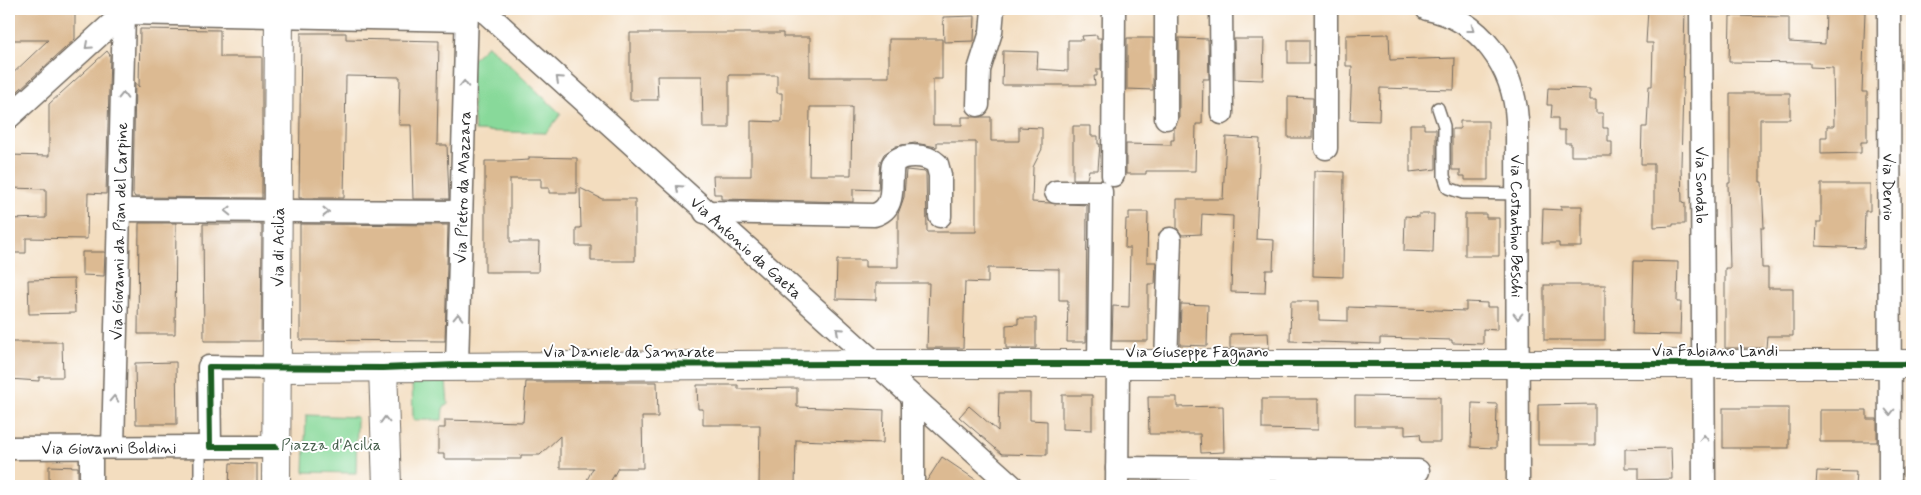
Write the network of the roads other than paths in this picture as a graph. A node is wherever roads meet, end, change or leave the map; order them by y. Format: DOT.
graph roads {
  1 [pos="993,9"];
  2 [pos="1114,9"];
  3 [pos="1166,9"];
  4 [pos="1221,9"];
  5 [pos="1326,9"];
  6 [pos="1427,9"];
  7 [pos="1701,9"];
  8 [pos="1889,9"];
  9 [pos="126,11"];
  10 [pos="279,12"];
  11 [pos="472,12"];
  12 [pos="978,105"];
  13 [pos="1438,108"];
  14 [pos="1222,113"];
  15 [pos="9,117"];
  16 [pos="1166,118"];
  17 [pos="1326,148"];
  18 [pos="1113,175"];
  19 [pos="1056,192"];
  20 [pos="1518,194"];
  21 [pos="121,210"];
  22 [pos="277,212"];
  23 [pos="460,212"];
  24 [pos="705,212"];
  25 [pos="940,216"];
  26 [pos="1170,239"];
  27 [pos="1704,363"];
  28 [pos="876,364"];
  29 [pos="1109,364"];
  30 [pos="1166,364"];
  31 [pos="1901,364"];
  32 [pos="457,365"];
  33 [pos="1519,365"];
  34 [pos="277,368"];
  35 [pos="383,368"];
  36 [pos="913,398"];
  37 [pos="91,447"];
  38 [pos="113,447"];
  39 [pos="205,447"];
  40 [pos="276,447"];
  41 [pos="9,448"];
  42 [pos="1418,470"];
  43 [pos="1117,477"];
  44 [pos="91,486"];
  45 [pos="200,486"];
  46 [pos="276,486"];
  47 [pos="387,486"];
  48 [pos="913,486"];
  49 [pos="1012,486"];
  50 [pos="1518,486"];
  51 [pos="1704,486"];
  52 [pos="1890,486"];
  1 -- 12 [label="street"];
  2 -- 18 [label="street"];
  3 -- 16 [label="street"];
  4 -- 14 [label="street"];
  5 -- 17 [label="street"];
  6 -- 20 [label="street, Via Costantino Beschi, one-way"];
  7 -- 27 [label="street, Via Sondalo"];
  8 -- 31 [label="street, Via Dervio"];
  9 -- 10 [label="street"];
  9 -- 15 [label="street, one-way"];
  21 -- 9 [label="street, Via Giovanni da Pian del Carpine, one-way"];
  10 -- 11 [label="street"];
  10 -- 22 [label="street, Via di Acilia"];
  23 -- 11 [label="street, Via Pietro da Mazzara, one-way"];
  24 -- 11 [label="street, Via Antonio da Gaeta, one-way"];
  13 -- 20 [label="lane"];
  19 -- 29 [label="street"];
  20 -- 33 [label="street, Via Costantino Beschi, one-way"];
  22 -- 21 [label="street, one-way"];
  38 -- 21 [label="street, Via Giovanni da Pian del Carpine, one-way"];
  22 -- 23 [label="street, one-way"];
  22 -- 34 [label="street, Via di Acilia"];
  32 -- 23 [label="street, Via Pietro da Mazzara, one-way"];
  24 -- 25 [label="street"];
  28 -- 24 [label="street, Via Antonio da Gaeta, one-way"];
  26 -- 30 [label="street"];
  27 -- 31 [label="street, Via Fabiano Landi"];
  27 -- 33 [label="street, Via Fabiano Landi"];
  51 -- 27 [label="street, Via Sondalo, one-way"];
  28 -- 29 [label="street, Via Giuseppe Fagnano"];
  28 -- 32 [label="street, Via Daniele da Samarate"];
  28 -- 36 [label="street, Via Antonio da Gaeta"];
  29 -- 30 [label="street, Via Giuseppe Fagnano"];
  29 -- 43 [label="street"];
  30 -- 33 [label="street, Via Giuseppe Fagnano"];
  31 -- 52 [label="street, Via Dervio, one-way"];
  32 -- 35 [label="street, Via Daniele da Samarate"];
  33 -- 50 [label="street, Via Costantino Beschi"];
  34 -- 35 [label="street, Via Daniele da Samarate"];
  34 -- 39 [label="street"];
  34 -- 40 [label="street, Via di Acilia"];
  47 -- 35 [label="street, one-way"];
  36 -- 48 [label="street"];
  36 -- 49 [label="street, Via Antonio da Gaeta"];
  37 -- 38 [label="street, Via Giovanni Boldini"];
  37 -- 41 [label="street, Via Giovanni Boldini"];
  37 -- 44 [label="street"];
  38 -- 39 [label="street, Via Giovanni Boldini"];
  39 -- 40 [label="street, Via Giovanni Boldini"];
  39 -- 45 [label="lane"];
  40 -- 46 [label="street, Via di Acilia"];
  42 -- 43 [label="street"];
}
